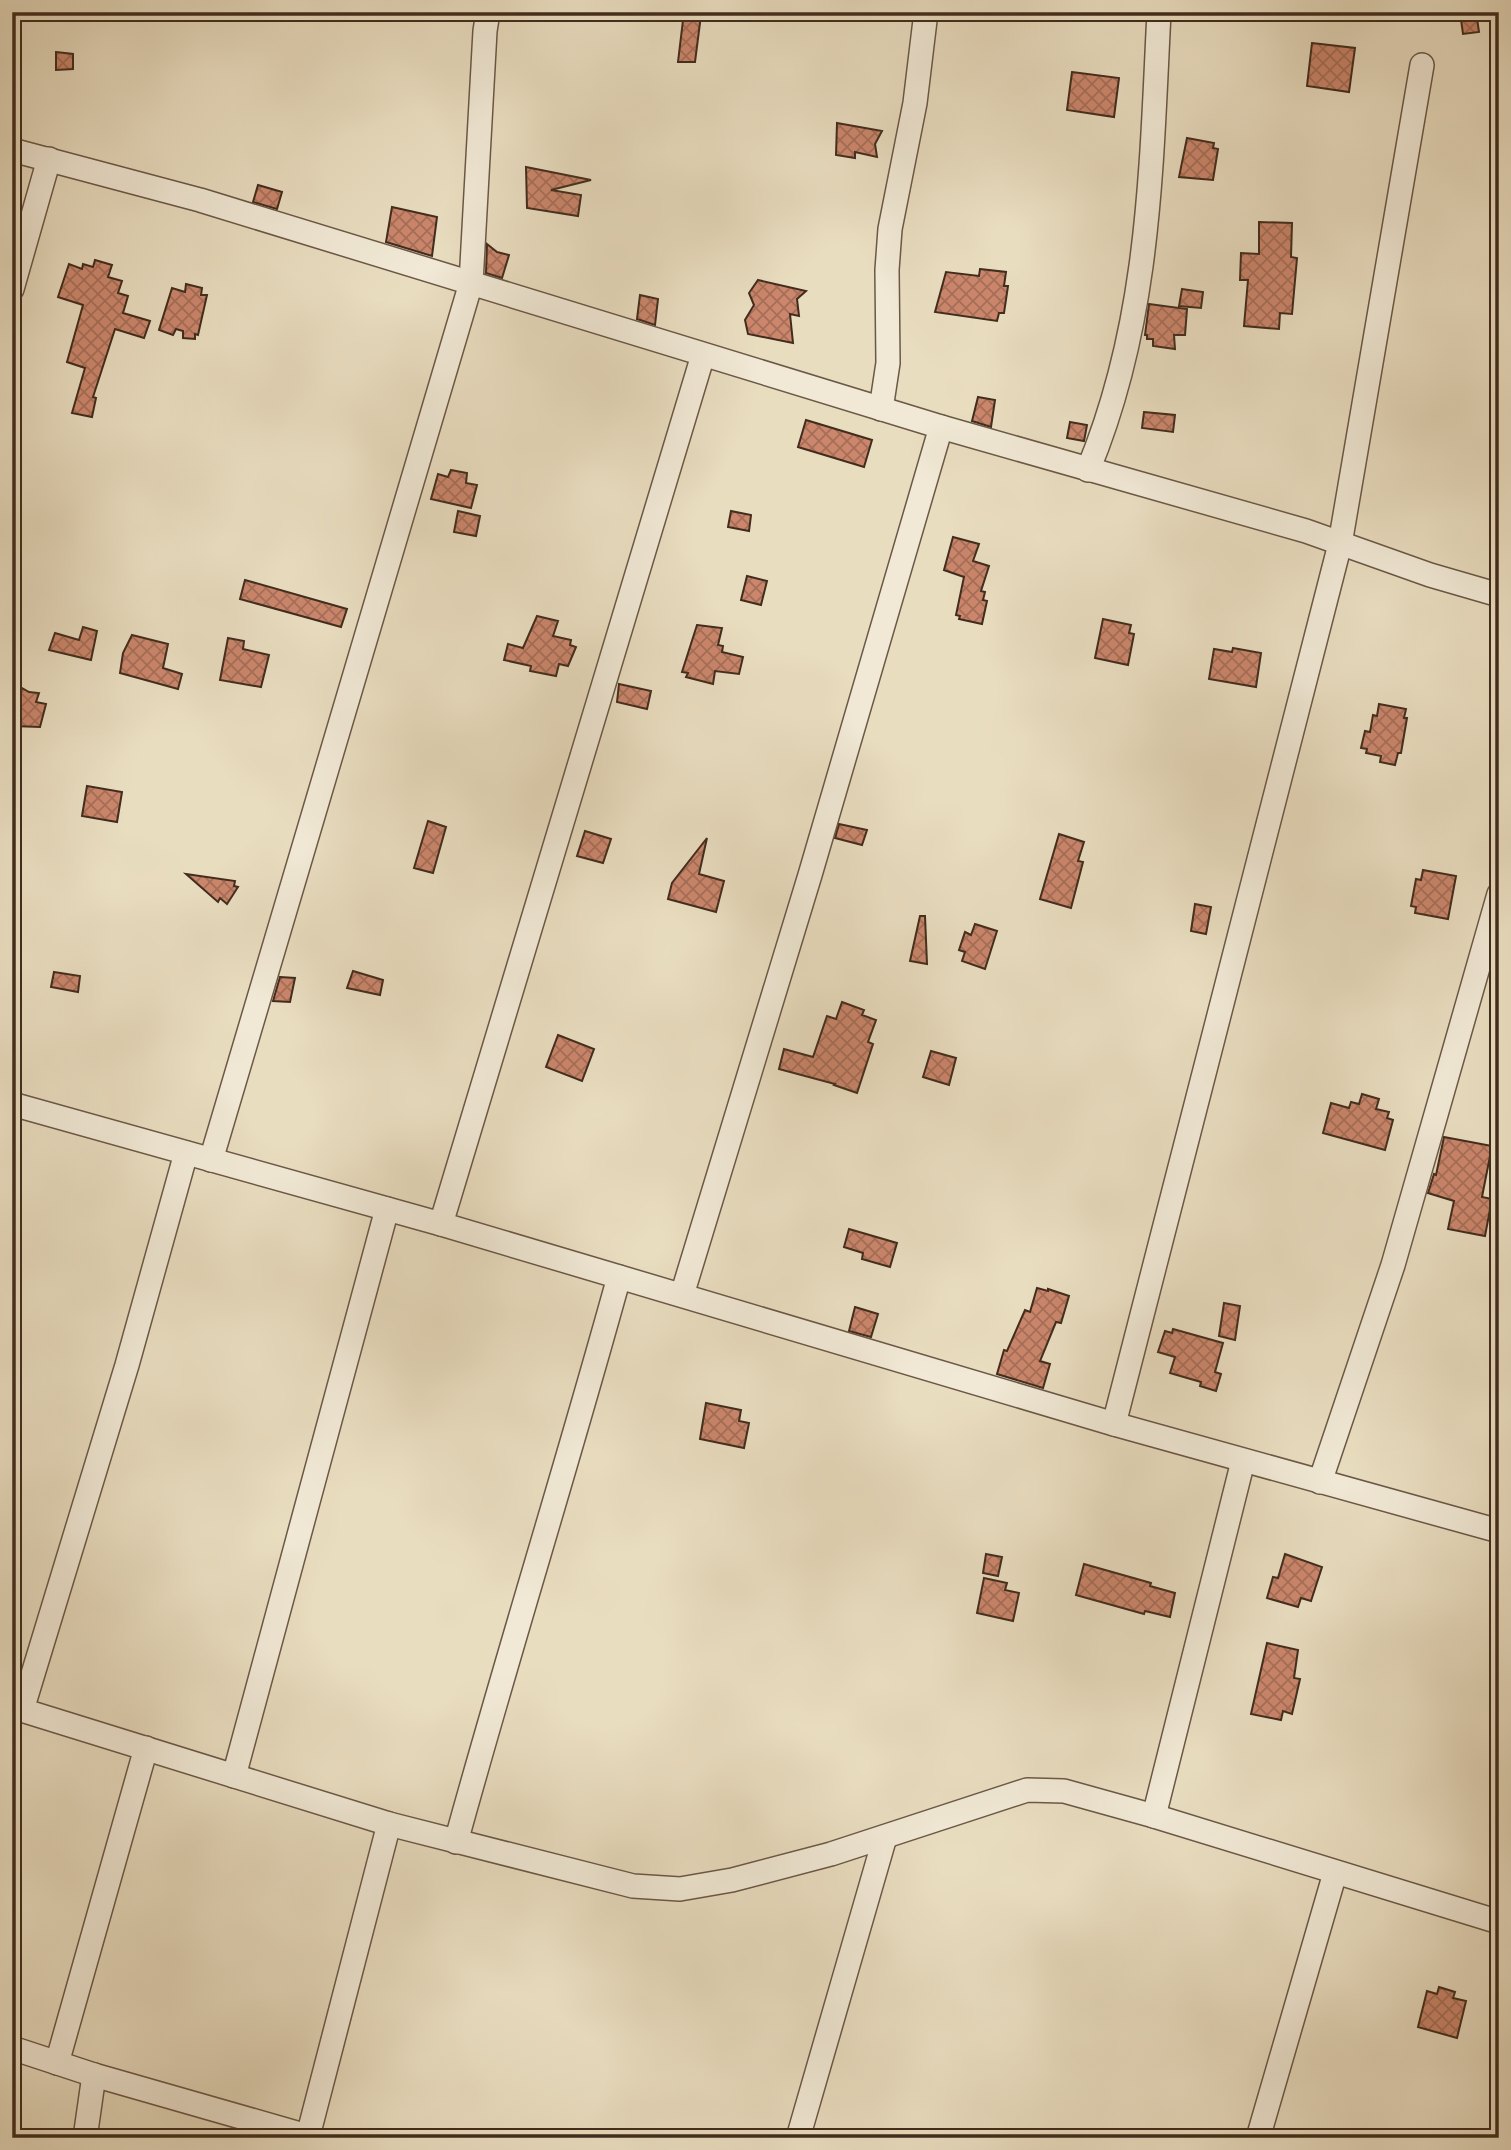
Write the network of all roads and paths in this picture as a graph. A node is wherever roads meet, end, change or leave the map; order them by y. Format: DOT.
graph roads {
  1 [pos="488,12"];
  2 [pos="926,12"];
  3 [pos="1159,12"];
  4 [pos="1423,65"];
  5 [pos="12,150"];
  6 [pos="49,159"];
  7 [pos="471,284"];
  8 [pos="12,289"];
  9 [pos="703,355"];
  10 [pos="881,409"];
  11 [pos="941,427"];
  12 [pos="1088,470"];
  13 [pos="1340,544"];
  14 [pos="1499,595"];
  15 [pos="1499,894"];
  16 [pos="12,1104"];
  17 [pos="186,1153"];
  18 [pos="211,1160"];
  19 [pos="387,1209"];
  20 [pos="441,1224"];
  21 [pos="619,1276"];
  22 [pos="682,1295"];
  23 [pos="1114,1424"];
  24 [pos="1243,1461"];
  25 [pos="1320,1482"];
  26 [pos="1499,1531"];
  27 [pos="17,1708"];
  28 [pos="146,1748"];
  29 [pos="234,1776"];
  30 [pos="1154,1816"];
  31 [pos="389,1824"];
  32 [pos="885,1837"];
  33 [pos="456,1842"];
  34 [pos="1335,1873"];
  35 [pos="1499,1922"];
  36 [pos="12,2048"];
  37 [pos="57,2063"];
  38 [pos="94,2075"];
  39 [pos="311,2137"];
  40 [pos="85,2138"];
  41 [pos="798,2138"];
  42 [pos="1258,2138"];
  1 -- 7 [label="street"];
  2 -- 10 [label="street"];
  3 -- 12 [label="street"];
  4 -- 13 [label="street"];
  5 -- 6 [label="street"];
  6 -- 7 [label="street"];
  6 -- 8 [label="street"];
  7 -- 9 [label="street"];
  7 -- 18 [label="street"];
  9 -- 10 [label="street"];
  9 -- 20 [label="street"];
  10 -- 11 [label="street"];
  11 -- 12 [label="street"];
  11 -- 22 [label="street"];
  12 -- 13 [label="street"];
  13 -- 14 [label="street"];
  13 -- 23 [label="street"];
  15 -- 25 [label="street"];
  16 -- 17 [label="street"];
  17 -- 18 [label="street"];
  17 -- 27 [label="street"];
  18 -- 19 [label="street"];
  19 -- 20 [label="street"];
  19 -- 29 [label="street"];
  20 -- 21 [label="street"];
  21 -- 22 [label="street"];
  21 -- 33 [label="street"];
  22 -- 23 [label="street"];
  23 -- 24 [label="street"];
  24 -- 25 [label="street"];
  24 -- 30 [label="street"];
  25 -- 26 [label="street"];
  27 -- 28 [label="street"];
  28 -- 29 [label="street"];
  28 -- 37 [label="street"];
  29 -- 31 [label="street"];
  30 -- 32 [label="street"];
  30 -- 34 [label="street"];
  31 -- 33 [label="street"];
  31 -- 39 [label="street"];
  32 -- 33 [label="street"];
  32 -- 41 [label="street"];
  34 -- 35 [label="street"];
  34 -- 42 [label="street"];
  36 -- 37 [label="street"];
  37 -- 38 [label="street"];
  38 -- 39 [label="street"];
  38 -- 40 [label="street"];
}
